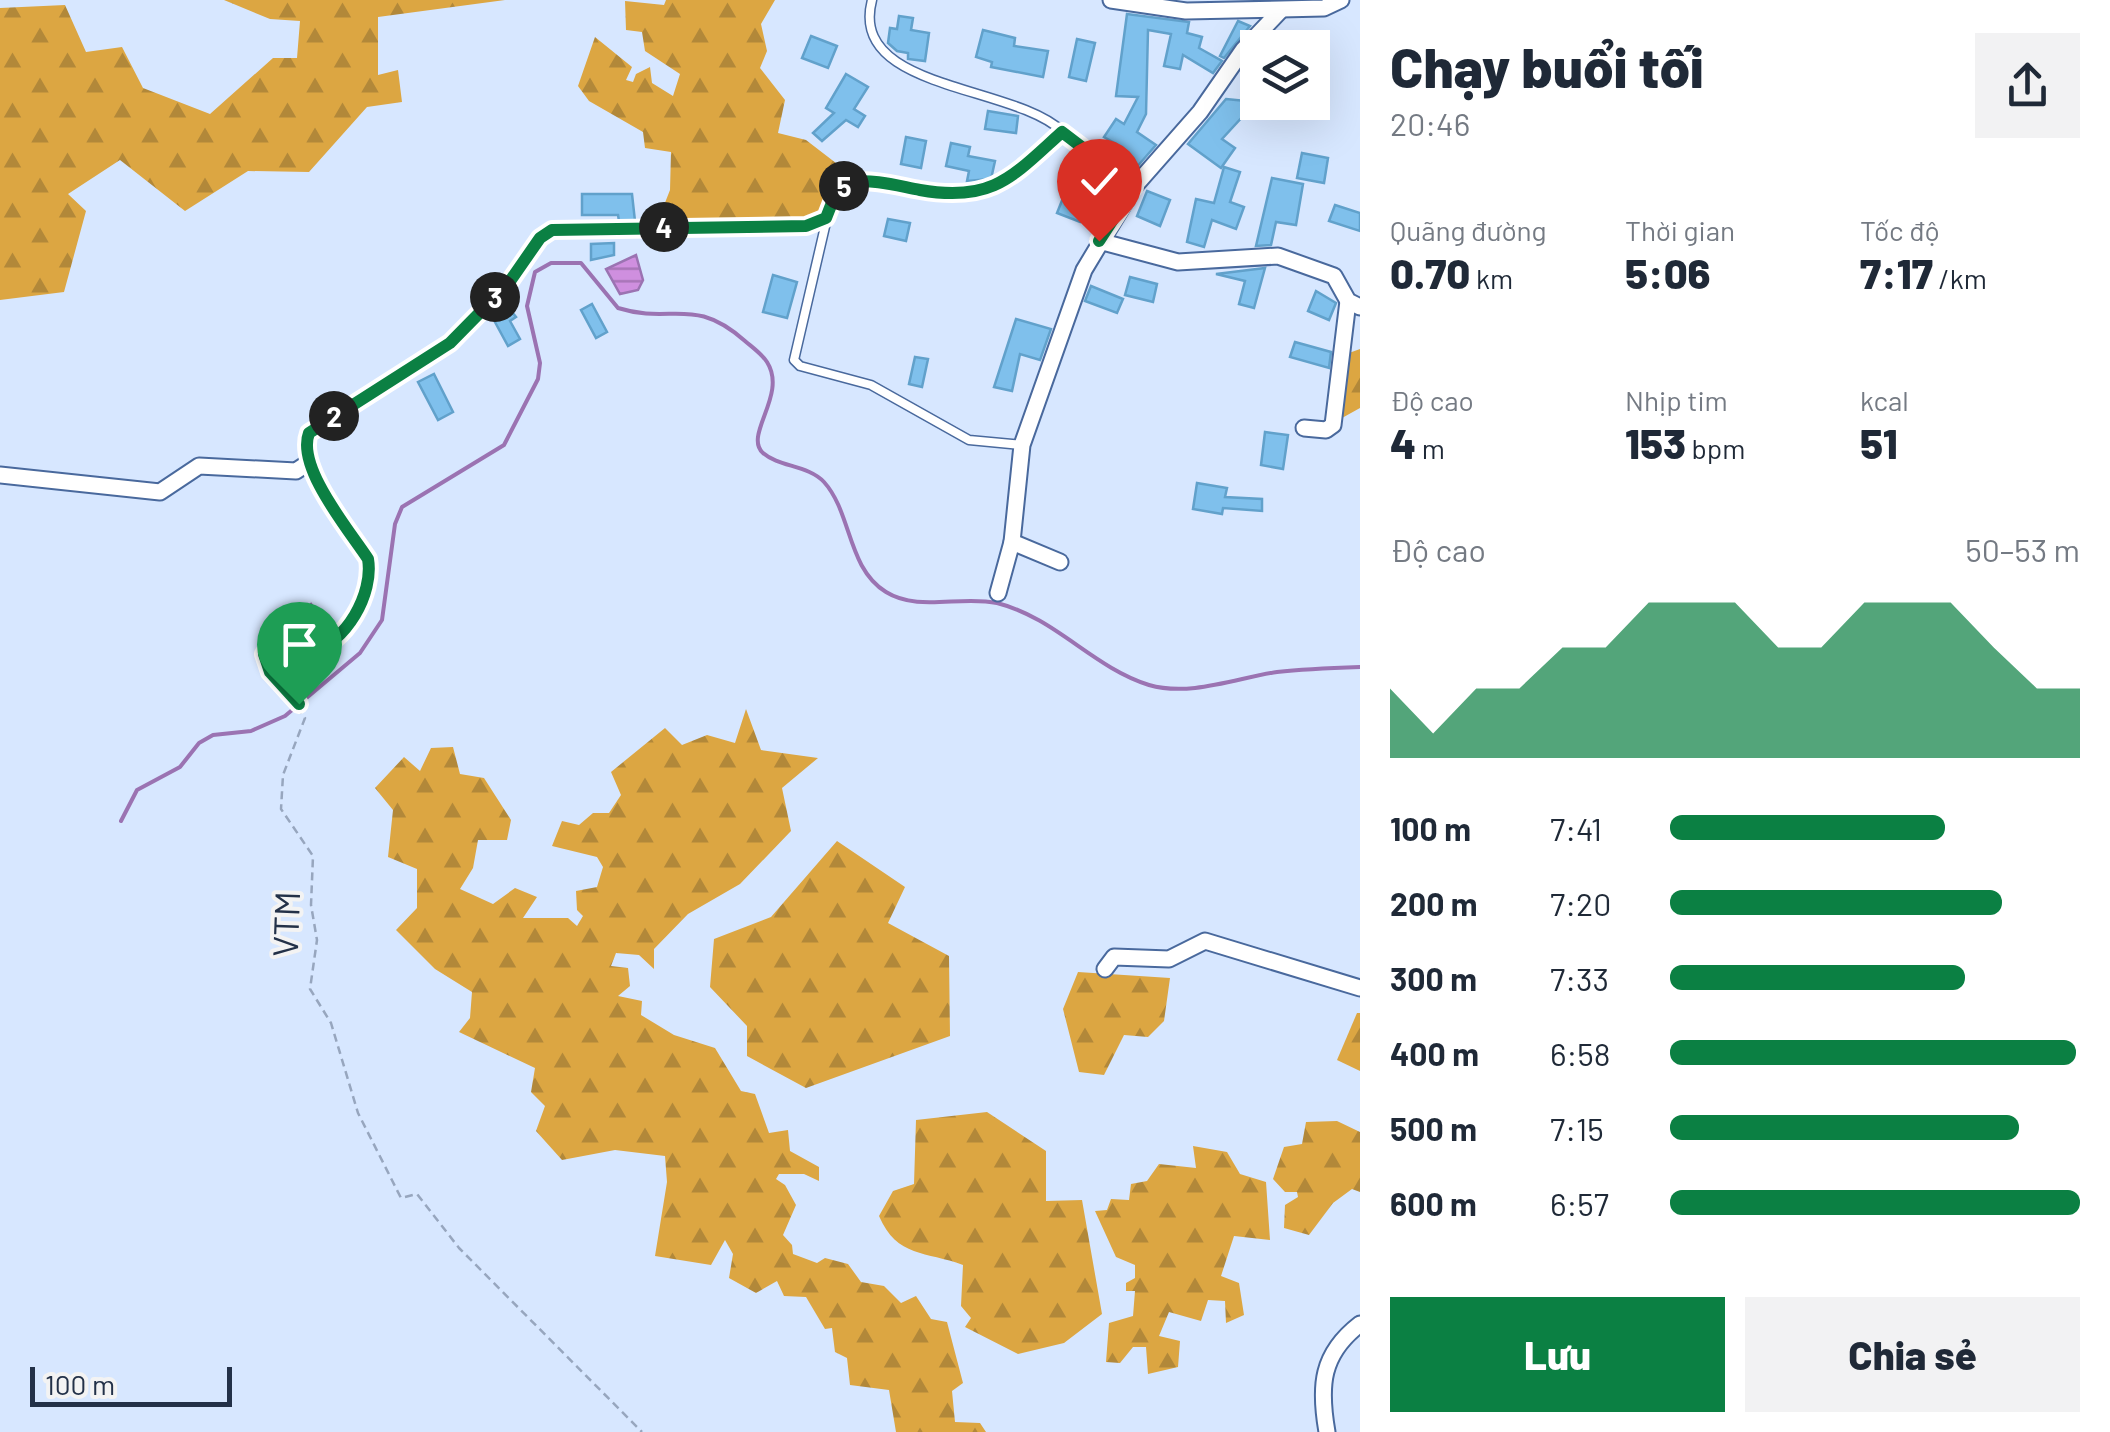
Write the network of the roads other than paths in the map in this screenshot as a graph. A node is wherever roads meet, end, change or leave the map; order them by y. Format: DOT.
graph roads {
  1 [pos="872,0"];
  2 [pos="1111,0"];
  3 [pos="1341,0"];
  4 [pos="1280,11"];
  5 [pos="1062,132"];
  6 [pos="1134,187"];
  7 [pos="826,218"];
  8 [pos="1099,241"];
  9 [pos="1354,304"];
  10 [pos="1304,428"];
  11 [pos="1022,445"];
  12 [pos="308,464"];
  13 [pos="0,475"];
  14 [pos="1012,542"];
  15 [pos="1060,562"];
  16 [pos="998,593"];
  17 [pos="1105,968"];
  18 [pos="1360,988"];
  19 [pos="1360,1324"];
  20 [pos="1327,1432"];
  1 -- 5 [label="lane"];
  2 -- 4 [label="street"];
  3 -- 4 [label="street"];
  4 -- 6 [label="street"];
  5 -- 6 [label="lane"];
  5 -- 7 [label="lane"];
  6 -- 8 [label="street"];
  7 -- 11 [label="lane"];
  7 -- 12 [label="lane"];
  8 -- 9 [label="street"];
  8 -- 11 [label="street"];
  9 -- 10 [label="street"];
  11 -- 14 [label="street"];
  12 -- 13 [label="street"];
  14 -- 15 [label="street"];
  14 -- 16 [label="street"];
  17 -- 18 [label="street"];
  19 -- 20 [label="street"];
}
